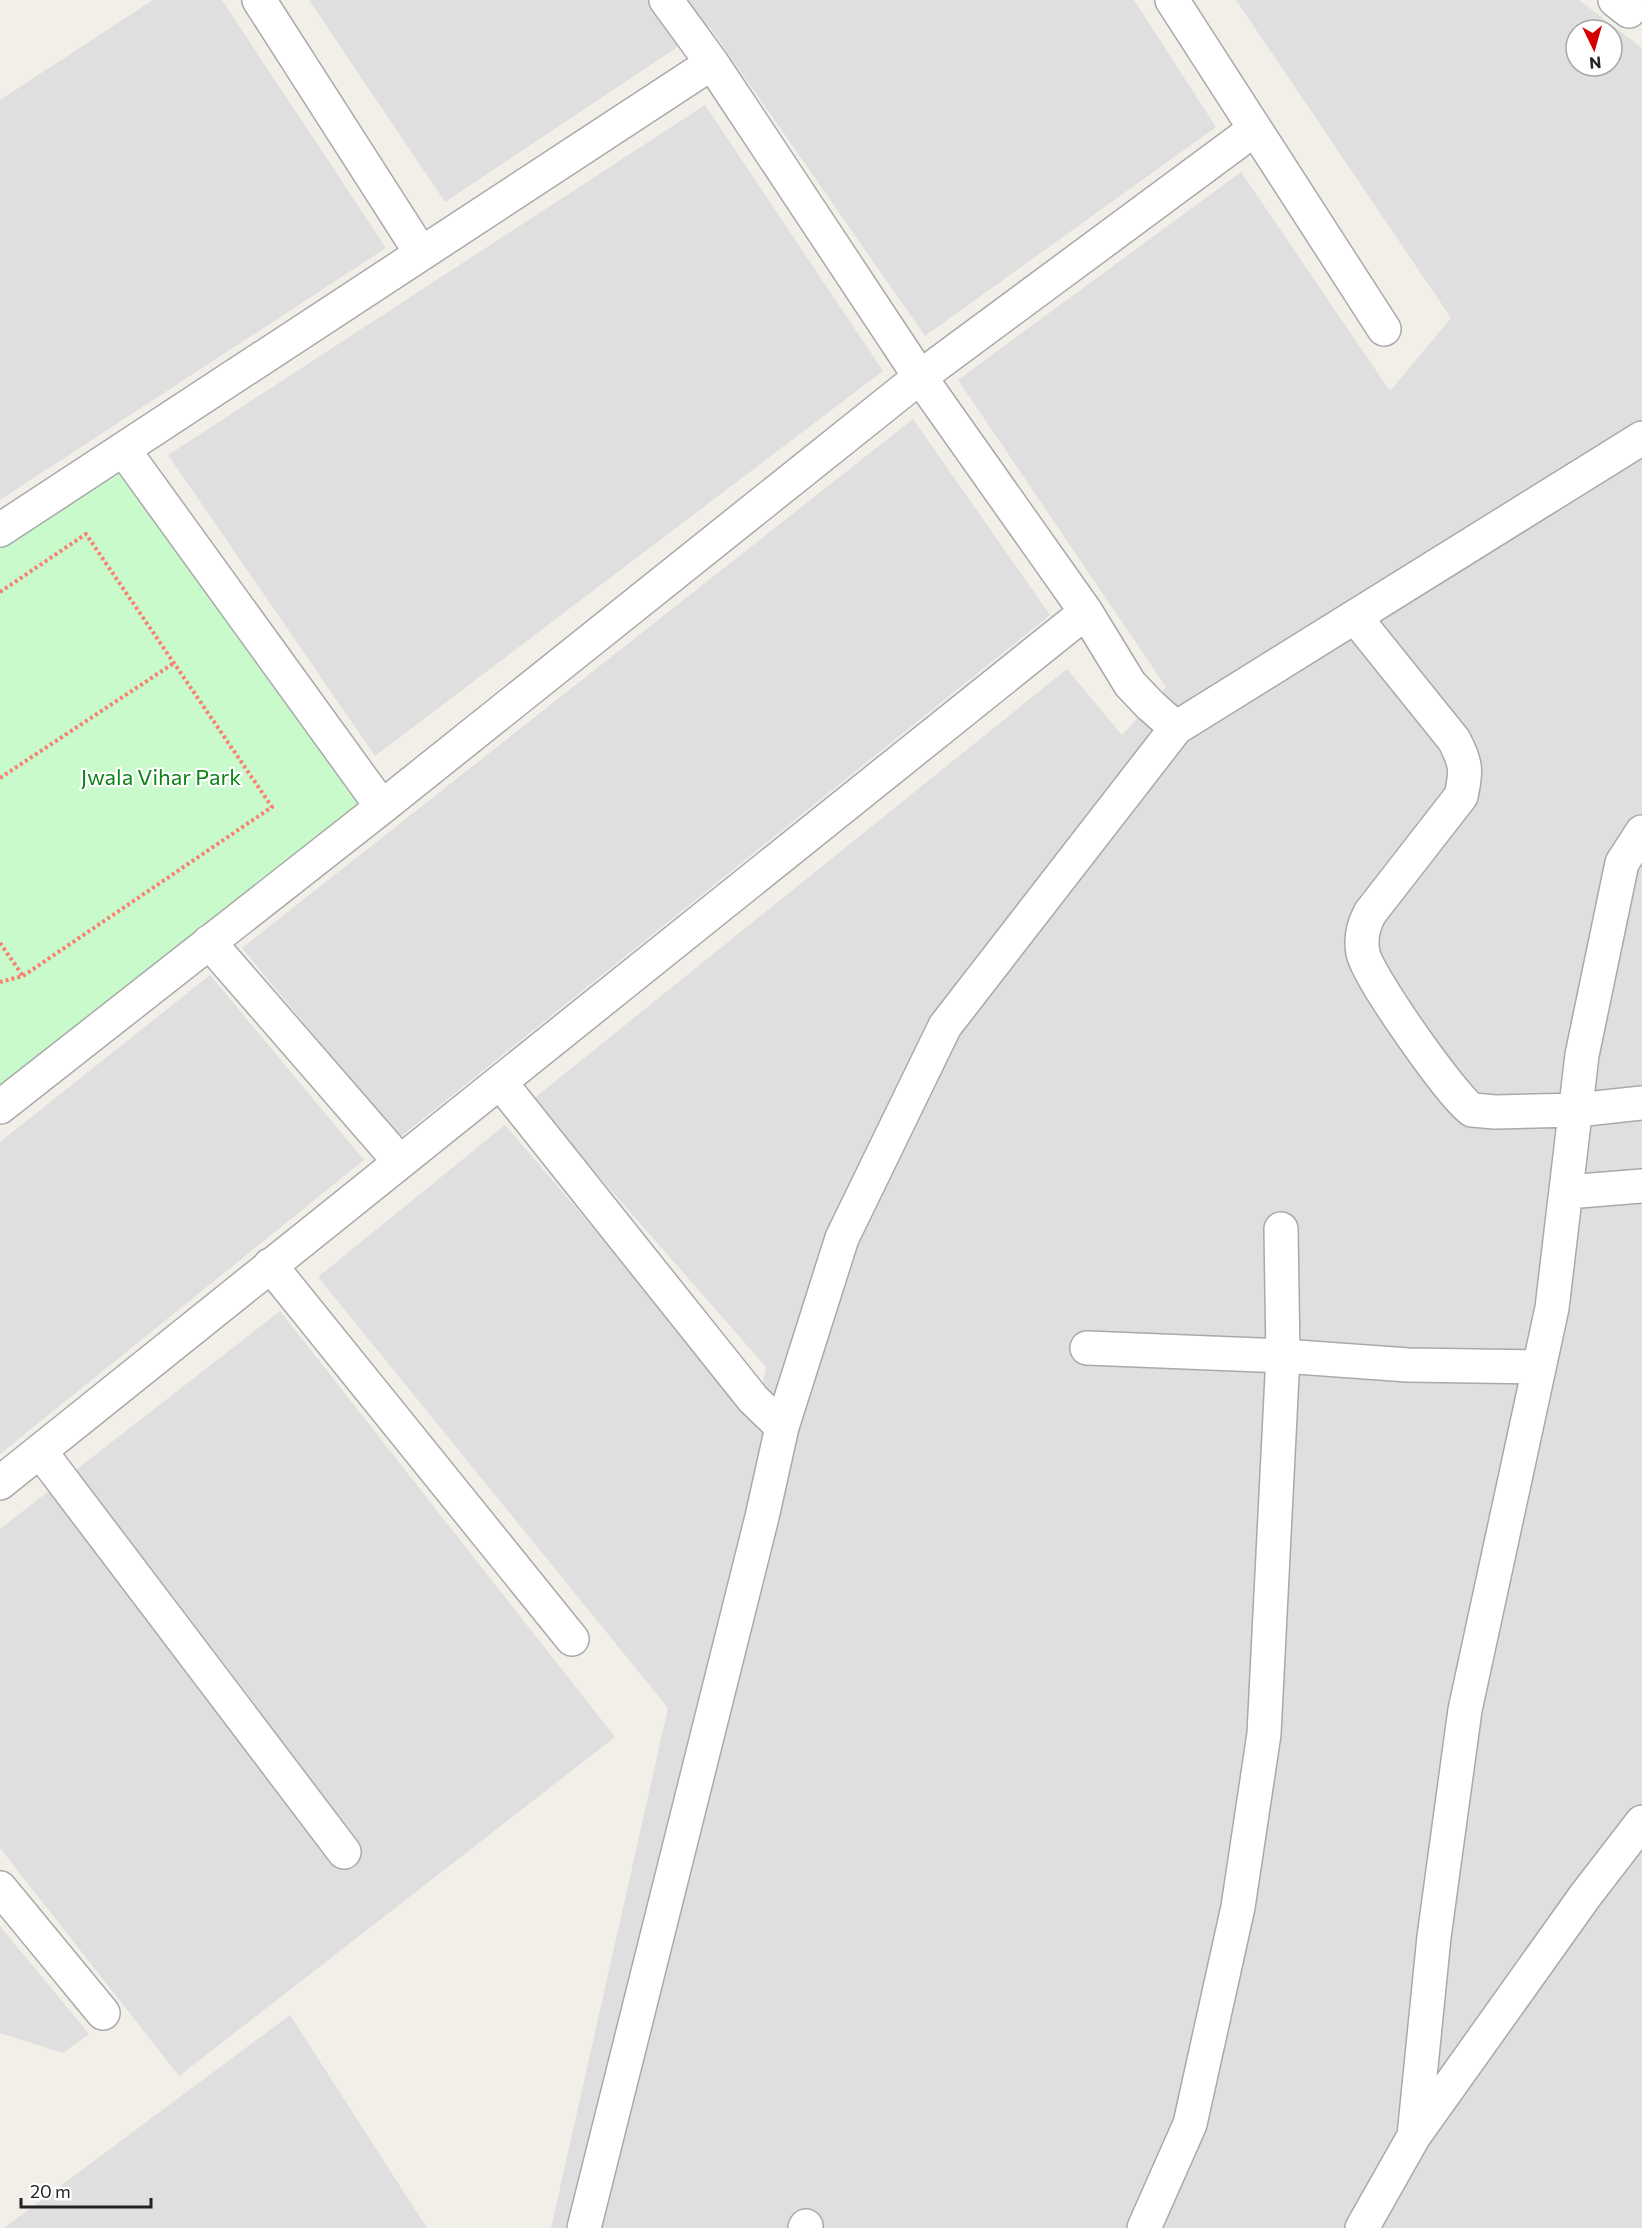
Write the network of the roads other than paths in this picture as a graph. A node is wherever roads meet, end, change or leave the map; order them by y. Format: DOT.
graph roads {
  1 [pos="260,0"];
  2 [pos="666,0"];
  3 [pos="1172,0"];
  4 [pos="712,63"];
  5 [pos="1255,129"];
  6 [pos="421,253"];
  7 [pos="1384,329"];
  8 [pos="920,377"];
  9 [pos="1642,438"];
  10 [pos="123,449"];
  11 [pos="0,530"];
  12 [pos="1086,612"];
  13 [pos="1355,617"];
  14 [pos="1176,728"];
  15 [pos="382,807"];
  16 [pos="1642,832"];
  17 [pos="209,942"];
  18 [pos="500,1082"];
  19 [pos="1642,1102"];
  20 [pos="0,1107"];
  21 [pos="1577,1110"];
  22 [pos="400,1162"];
  23 [pos="1642,1186"];
  24 [pos="1567,1192"];
  25 [pos="1281,1229"];
  26 [pos="270,1265"];
  27 [pos="1087,1348"];
  28 [pos="1283,1356"];
  29 [pos="1539,1367"];
  30 [pos="770,1415"];
  31 [pos="40,1451"];
  32 [pos="0,1483"];
  33 [pos="572,1639"];
  34 [pos="1642,1822"];
  35 [pos="344,1852"];
  36 [pos="0,1888"];
  37 [pos="103,2013"];
  38 [pos="1414,2136"];
  39 [pos="584,2228"];
  40 [pos="1144,2228"];
  41 [pos="1362,2228"];
  1 -- 6 [label="street"];
  2 -- 4 [label="street"];
  3 -- 5 [label="street"];
  4 -- 6 [label="street"];
  4 -- 8 [label="street"];
  5 -- 7 [label="street"];
  5 -- 8 [label="street"];
  6 -- 10 [label="street"];
  8 -- 12 [label="street"];
  8 -- 15 [label="street"];
  9 -- 13 [label="street"];
  10 -- 11 [label="street"];
  10 -- 15 [label="street"];
  12 -- 14 [label="street"];
  12 -- 18 [label="street"];
  13 -- 14 [label="street"];
  13 -- 21 [label="street"];
  14 -- 30 [label="street"];
  15 -- 17 [label="street"];
  16 -- 21 [label="street"];
  17 -- 20 [label="street"];
  17 -- 22 [label="street"];
  18 -- 22 [label="street"];
  18 -- 30 [label="street"];
  19 -- 21 [label="street"];
  21 -- 24 [label="street"];
  22 -- 26 [label="street"];
  23 -- 24 [label="street"];
  24 -- 29 [label="street"];
  25 -- 28 [label="street"];
  26 -- 31 [label="street"];
  26 -- 33 [label="street"];
  27 -- 28 [label="street"];
  28 -- 29 [label="street"];
  28 -- 40 [label="street"];
  29 -- 38 [label="street"];
  30 -- 39 [label="street"];
  31 -- 32 [label="street"];
  31 -- 35 [label="street"];
  34 -- 38 [label="street"];
  36 -- 37 [label="street"];
  38 -- 41 [label="street"];
}
